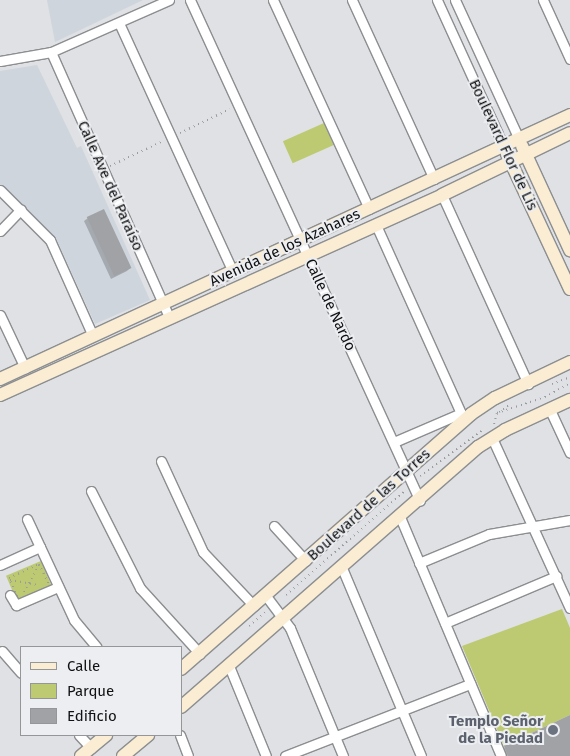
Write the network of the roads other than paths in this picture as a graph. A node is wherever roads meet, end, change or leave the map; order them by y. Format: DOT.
graph roads {
  1 [pos="169,0"];
  2 [pos="190,0"];
  3 [pos="273,0"];
  4 [pos="352,0"];
  5 [pos="437,0"];
  6 [pos="455,0"];
  7 [pos="543,0"];
  8 [pos="119,23"];
  9 [pos="51,52"];
  10 [pos="570,59"];
  11 [pos="0,60"];
  12 [pos="570,115"];
  13 [pos="570,133"];
  14 [pos="519,139"];
  15 [pos="504,147"];
  16 [pos="526,153"];
  17 [pos="511,161"];
  18 [pos="434,179"];
  19 [pos="0,190"];
  20 [pos="442,195"];
  21 [pos="21,209"];
  22 [pos="368,210"];
  23 [pos="376,225"];
  24 [pos="0,231"];
  25 [pos="300,241"];
  26 [pos="570,250"];
  27 [pos="307,256"];
  28 [pos="233,272"];
  29 [pos="570,289"];
  30 [pos="163,304"];
  31 [pos="0,315"];
  32 [pos="170,319"];
  33 [pos="93,336"];
  34 [pos="570,362"];
  35 [pos="24,368"];
  36 [pos="0,379"];
  37 [pos="528,384"];
  38 [pos="0,395"];
  39 [pos="570,400"];
  40 [pos="550,410"];
  41 [pos="462,417"];
  42 [pos="492,438"];
  43 [pos="394,442"];
  44 [pos="570,453"];
  45 [pos="161,461"];
  46 [pos="407,470"];
  47 [pos="91,490"];
  48 [pos="420,500"];
  49 [pos="400,517"];
  50 [pos="27,519"];
  51 [pos="570,520"];
  52 [pos="274,526"];
  53 [pos="533,526"];
  54 [pos="40,547"];
  55 [pos="306,561"];
  56 [pos="419,563"];
  57 [pos="0,565"];
  58 [pos="342,568"];
  59 [pos="556,576"];
  60 [pos="54,587"];
  61 [pos="10,595"];
  62 [pos="266,596"];
  63 [pos="254,606"];
  64 [pos="570,608"];
  65 [pos="284,619"];
  66 [pos="445,623"];
  67 [pos="96,646"];
  68 [pos="2,652"];
  69 [pos="200,654"];
  70 [pos="229,666"];
  71 [pos="182,668"];
  72 [pos="20,672"];
  73 [pos="470,684"];
  74 [pos="182,706"];
  75 [pos="402,711"];
  76 [pos="79,736"];
  77 [pos="105,736"];
  78 [pos="147,736"];
  79 [pos="180,736"];
  80 [pos="335,736"];
  81 [pos="86,752"];
  82 [pos="123,756"];
  83 [pos="188,756"];
  84 [pos="266,756"];
  85 [pos="286,756"];
  86 [pos="343,756"];
  87 [pos="421,756"];
  88 [pos="501,756"];
  1 -- 8 [label="street"];
  2 -- 25 [label="street, Calle de Nardo"];
  3 -- 22 [label="street"];
  4 -- 18 [label="street"];
  5 -- 15 [label="street, Boulevard Flor de Lis"];
  6 -- 14 [label="street, Boulevard Flor de Lis"];
  7 -- 10 [label="street"];
  8 -- 9 [label="street"];
  8 -- 28 [label="street"];
  9 -- 11 [label="street"];
  9 -- 30 [label="street, Calle Ave del Paraíso"];
  12 -- 14 [label="street, Avenida de los Azahares"];
  13 -- 16 [label="street, Avenida de los Azahares"];
  14 -- 15 [label="street, Avenida de los Azahares"];
  14 -- 16 [label="street, Boulevard Flor de Lis"];
  15 -- 17 [label="street, Boulevard Flor de Lis"];
  15 -- 18 [label="street, Avenida de los Azahares"];
  16 -- 17 [label="street, Avenida de los Azahares"];
  16 -- 26 [label="street, Boulevard Flor de Lis"];
  17 -- 20 [label="street, Avenida de los Azahares"];
  17 -- 29 [label="street, Boulevard Flor de Lis"];
  18 -- 22 [label="street, Avenida de los Azahares"];
  19 -- 21 [label="street"];
  20 -- 23 [label="street, Avenida de los Azahares"];
  20 -- 37 [label="street"];
  21 -- 24 [label="street"];
  21 -- 33 [label="street"];
  22 -- 25 [label="street, Avenida de los Azahares"];
  23 -- 27 [label="street, Avenida de los Azahares"];
  23 -- 41 [label="street"];
  25 -- 27 [label="street, Calle de Nardo"];
  25 -- 28 [label="street, Avenida de los Azahares"];
  27 -- 32 [label="street, Avenida de los Azahares"];
  27 -- 43 [label="street, Calle de Nardo"];
  28 -- 30 [label="street, Avenida de los Azahares"];
  30 -- 32 [label="street, Calle Ave del Paraíso"];
  30 -- 33 [label="street, Avenida de los Azahares"];
  31 -- 35 [label="street"];
  32 -- 38 [label="street, Avenida de los Azahares"];
  33 -- 35 [label="street, Avenida de los Azahares"];
  34 -- 37 [label="street, Boulevard de las Torres"];
  35 -- 36 [label="street, Avenida de los Azahares"];
  37 -- 41 [label="street, Boulevard de las Torres"];
  39 -- 40 [label="street, Boulevard de las Torres"];
  40 -- 42 [label="street, Boulevard de las Torres"];
  40 -- 44 [label="street"];
  41 -- 43 [label="street"];
  41 -- 46 [label="street, Boulevard de las Torres"];
  42 -- 48 [label="street, Boulevard de las Torres"];
  42 -- 53 [label="street"];
  43 -- 46 [label="street, Calle de Nardo"];
  45 -- 63 [label="street"];
  46 -- 48 [label="street, Calle de Nardo"];
  46 -- 55 [label="street, Boulevard de las Torres"];
  47 -- 69 [label="street"];
  48 -- 49 [label="street, Boulevard de las Torres"];
  49 -- 56 [label="street"];
  49 -- 58 [label="street, Boulevard de las Torres"];
  50 -- 54 [label="street"];
  51 -- 53 [label="street"];
  52 -- 55 [label="street"];
  53 -- 56 [label="street"];
  53 -- 59 [label="street"];
  54 -- 57 [label="street"];
  54 -- 60 [label="street"];
  55 -- 62 [label="street, Boulevard de las Torres"];
  56 -- 66 [label="street"];
  58 -- 65 [label="street, Boulevard de las Torres"];
  58 -- 75 [label="street"];
  59 -- 64 [label="street"];
  59 -- 66 [label="street"];
  60 -- 61 [label="street"];
  60 -- 67 [label="street"];
  62 -- 63 [label="street, Boulevard de las Torres"];
  62 -- 65 [label="street"];
  63 -- 69 [label="street, Boulevard de las Torres"];
  65 -- 70 [label="street, Boulevard de las Torres"];
  65 -- 80 [label="street"];
  66 -- 73 [label="street"];
  68 -- 72 [label="street"];
  69 -- 71 [label="street, Boulevard de las Torres"];
  70 -- 74 [label="street, Boulevard de las Torres"];
  70 -- 84 [label="street"];
  73 -- 75 [label="street"];
  73 -- 88 [label="street"];
  75 -- 80 [label="street"];
  75 -- 87 [label="street"];
  76 -- 81 [label="street"];
  77 -- 81 [label="street"];
  78 -- 82 [label="street"];
  79 -- 83 [label="street"];
  80 -- 85 [label="street"];
  80 -- 86 [label="street"];
}
